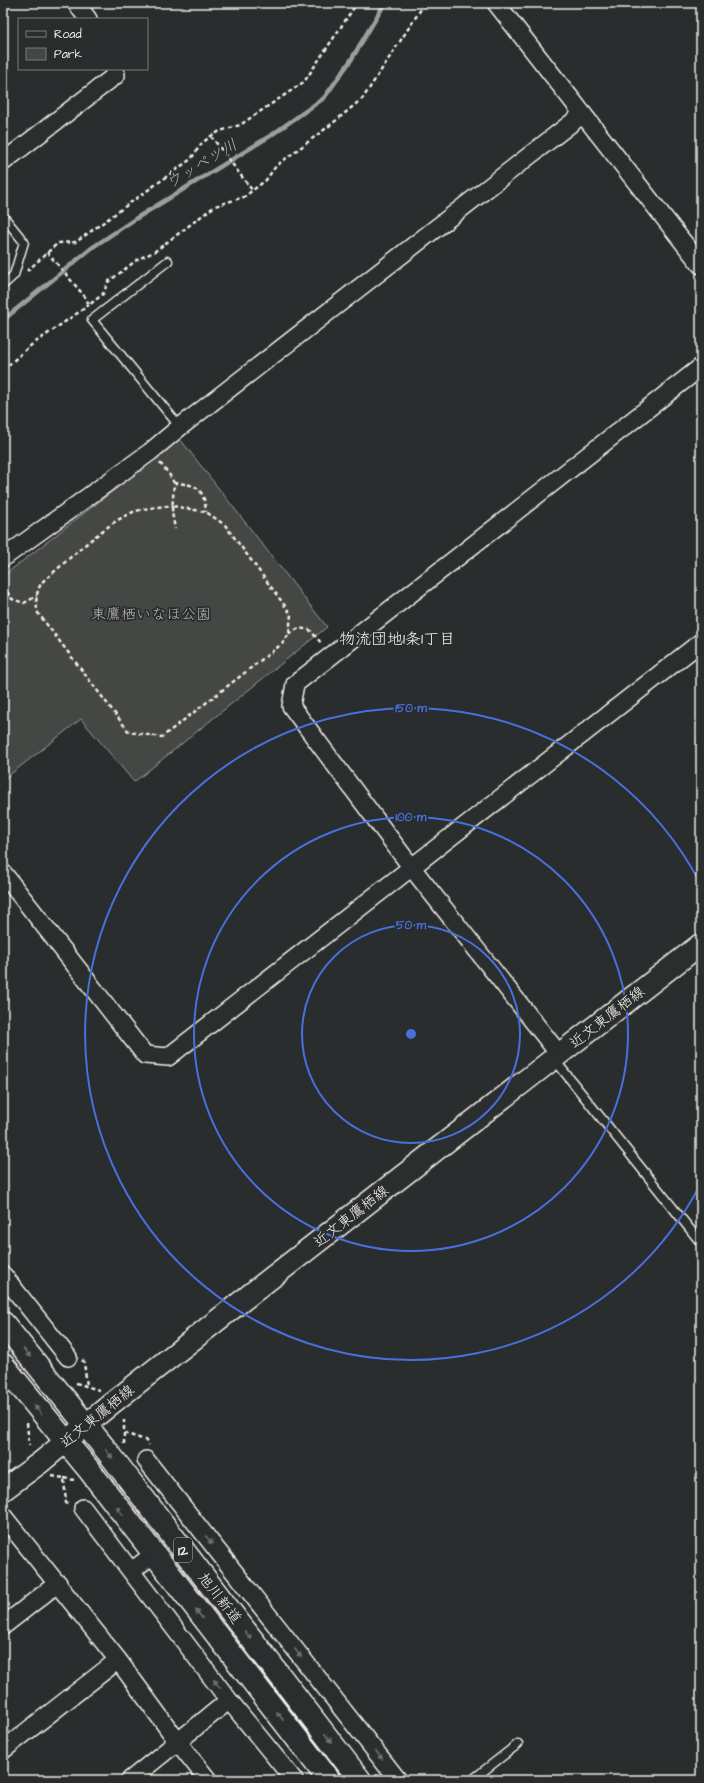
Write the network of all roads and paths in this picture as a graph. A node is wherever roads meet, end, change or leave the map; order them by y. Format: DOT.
graph roads {
  1 [pos="76,3"];
  2 [pos="357,3"];
  3 [pos="425,3"];
  4 [pos="496,3"];
  5 [pos="87,18"];
  6 [pos="115,70"];
  7 [pos="583,114"];
  8 [pos="211,136"];
  9 [pos="3,162"];
  10 [pos="252,190"];
  11 [pos="3,216"];
  12 [pos="47,252"];
  13 [pos="168,261"];
  14 [pos="701,265"];
  15 [pos="26,273"];
  16 [pos="3,285"];
  17 [pos="8,294"];
  18 [pos="3,300"];
  19 [pos="89,305"];
  20 [pos="701,367"];
  21 [pos="3,370"];
  22 [pos="180,427"];
  23 [pos="150,452"];
  24 [pos="174,483"];
  25 [pos="173,506"];
  26 [pos="206,512"];
  27 [pos="175,529"];
  28 [pos="3,558"];
  29 [pos="3,586"];
  30 [pos="37,596"];
  31 [pos="289,634"];
  32 [pos="701,642"];
  33 [pos="332,655"];
  34 [pos="412,868"];
  35 [pos="3,872"];
  36 [pos="701,944"];
  37 [pos="556,1056"];
  38 [pos="701,1243"];
  39 [pos="3,1275"];
  40 [pos="3,1323"];
  41 [pos="68,1357"];
  42 [pos="3,1365"];
  43 [pos="76,1383"];
  44 [pos="99,1390"];
  45 [pos="27,1419"];
  46 [pos="124,1420"];
  47 [pos="85,1425"];
  48 [pos="65,1442"];
  49 [pos="29,1445"];
  50 [pos="124,1446"];
  51 [pos="146,1460"];
  52 [pos="52,1476"];
  53 [pos="64,1478"];
  54 [pos="76,1481"];
  55 [pos="3,1490"];
  56 [pos="66,1503"];
  57 [pos="83,1508"];
  58 [pos="184,1510"];
  59 [pos="3,1516"];
  60 [pos="164,1525"];
  61 [pos="153,1555"];
  62 [pos="131,1571"];
  63 [pos="58,1583"];
  64 [pos="3,1626"];
  65 [pos="118,1660"];
  66 [pos="228,1699"];
  67 [pos="178,1742"];
  68 [pos="518,1744"];
  69 [pos="3,1750"];
  70 [pos="130,1780"];
  71 [pos="208,1780"];
  72 [pos="294,1780"];
  73 [pos="330,1780"];
  74 [pos="360,1780"];
  75 [pos="398,1780"];
  76 [pos="472,1780"];
  1 -- 5 [label="street"];
  2 -- 8 [label="path"];
  3 -- 10 [label="path"];
  4 -- 7 [label="street"];
  6 -- 9 [label="street"];
  7 -- 14 [label="street"];
  7 -- 22 [label="street"];
  8 -- 10 [label="path"];
  8 -- 12 [label="path"];
  10 -- 19 [label="path"];
  11 -- 16 [label="lane"];
  12 -- 15 [label="path"];
  12 -- 19 [label="path"];
  13 -- 22 [label="lane"];
  17 -- 18 [label="path"];
  19 -- 21 [label="path"];
  20 -- 33 [label="street"];
  22 -- 23 [label="street"];
  23 -- 24 [label="path"];
  23 -- 28 [label="street"];
  24 -- 25 [label="path"];
  24 -- 26 [label="path"];
  25 -- 26 [label="path"];
  25 -- 27 [label="path"];
  25 -- 30 [label="path"];
  26 -- 31 [label="path"];
  29 -- 30 [label="path"];
  30 -- 31 [label="path"];
  31 -- 33 [label="path"];
  32 -- 34 [label="street"];
  33 -- 34 [label="street"];
  34 -- 35 [label="street"];
  34 -- 37 [label="street"];
  36 -- 37 [label="street, 近文東鷹栖線"];
  37 -- 38 [label="lane"];
  37 -- 47 [label="street, 近文東鷹栖線"];
  39 -- 41 [label="street"];
  40 -- 47 [label="highway, 旭川新道 / 12, one-way"];
  48 -- 42 [label="highway, 旭川新道 / 12, one-way"];
  43 -- 44 [label="path"];
  45 -- 49 [label="path"];
  46 -- 50 [label="path"];
  47 -- 48 [label="street, 近文東鷹栖線"];
  47 -- 60 [label="highway, 旭川新道 / 12, one-way"];
  48 -- 55 [label="street, 近文東鷹栖線"];
  61 -- 48 [label="highway, 旭川新道 / 12, one-way"];
  51 -- 58 [label="street"];
  52 -- 53 [label="path"];
  53 -- 54 [label="path"];
  53 -- 56 [label="path"];
  57 -- 62 [label="street"];
  58 -- 60 [label="street"];
  58 -- 75 [label="street, one-way"];
  59 -- 63 [label="street"];
  60 -- 74 [label="highway, 旭川新道 / 12, one-way"];
  61 -- 62 [label="street"];
  73 -- 61 [label="highway, 旭川新道 / 12, one-way"];
  66 -- 62 [label="street, one-way"];
  63 -- 64 [label="street"];
  63 -- 65 [label="street"];
  65 -- 67 [label="street"];
  65 -- 69 [label="street"];
  66 -- 67 [label="street"];
  66 -- 72 [label="street"];
  67 -- 70 [label="street"];
  67 -- 71 [label="street"];
  68 -- 76 [label="lane"];
}
